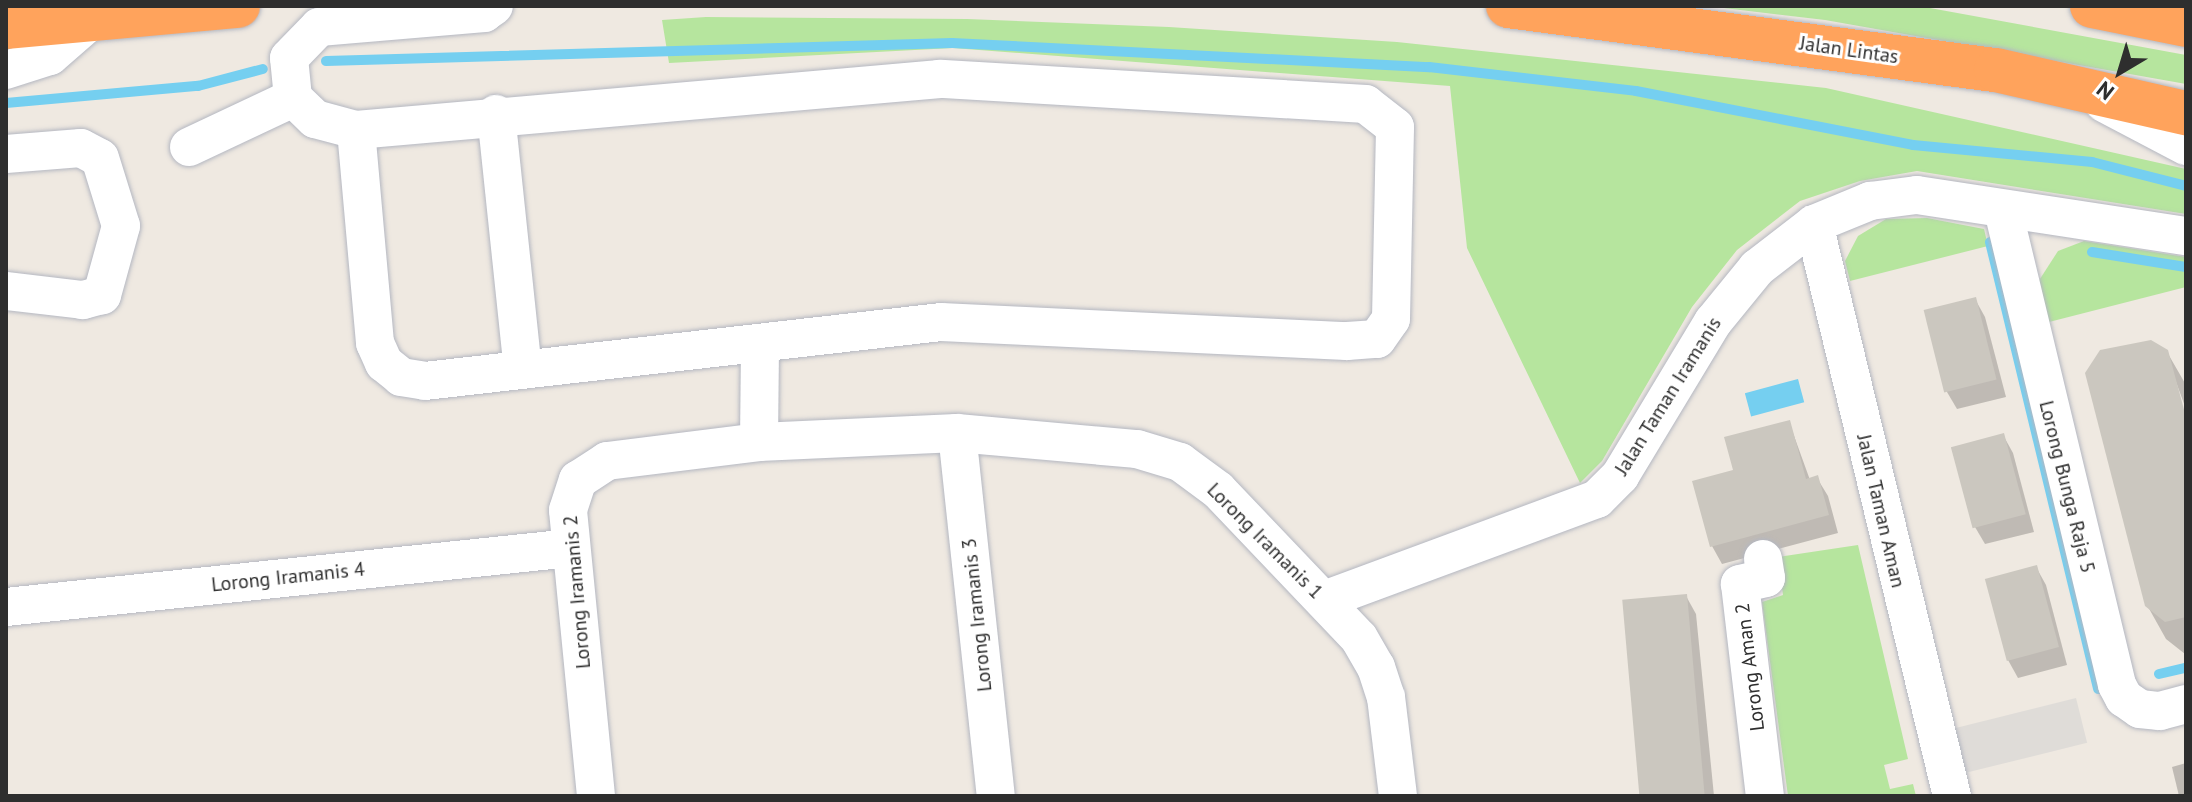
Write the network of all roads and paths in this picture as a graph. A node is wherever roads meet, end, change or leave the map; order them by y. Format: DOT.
graph roads {
  1 [pos="238,6"];
  2 [pos="494,6"];
  3 [pos="1508,6"];
  4 [pos="2092,6"];
  5 [pos="90,21"];
  6 [pos="2186,25"];
  7 [pos="6,27"];
  8 [pos="6,70"];
  9 [pos="2079,90"];
  10 [pos="293,98"];
  11 [pos="2186,113"];
  12 [pos="496,114"];
  13 [pos="356,130"];
  14 [pos="2186,146"];
  15 [pos="189,147"];
  16 [pos="6,154"];
  17 [pos="2003,210"];
  18 [pos="1814,224"];
  19 [pos="2186,236"];
  20 [pos="10,298"];
  21 [pos="760,346"];
  22 [pos="523,369"];
  23 [pos="957,433"];
  24 [pos="759,442"];
  25 [pos="571,548"];
  26 [pos="1763,559"];
  27 [pos="1324,600"];
  28 [pos="6,607"];
  29 [pos="2186,704"];
  30 [pos="596,796"];
  31 [pos="996,796"];
  32 [pos="1398,796"];
  33 [pos="1765,796"];
  34 [pos="1952,796"];
  1 -- 5 [label="highway"];
  2 -- 10 [label="street"];
  3 -- 9 [label="highway, Jalan Lintas"];
  4 -- 6 [label="highway"];
  5 -- 7 [label="highway"];
  5 -- 8 [label="street"];
  9 -- 11 [label="highway, Jalan Lintas"];
  9 -- 14 [label="street"];
  10 -- 13 [label="street"];
  10 -- 15 [label="street"];
  12 -- 13 [label="street"];
  12 -- 21 [label="street"];
  12 -- 22 [label="street"];
  13 -- 22 [label="street"];
  16 -- 20 [label="street"];
  17 -- 18 [label="street, Jalan Taman Iramanis"];
  17 -- 19 [label="street, Jalan Taman Iramanis"];
  17 -- 29 [label="street, Lorong Bunga Raja 5"];
  18 -- 27 [label="street, Jalan Taman Iramanis"];
  18 -- 34 [label="street, Jalan Taman Aman"];
  21 -- 22 [label="street"];
  21 -- 24 [label="street"];
  23 -- 24 [label="street, Lorong Iramanis 1"];
  23 -- 27 [label="street, Lorong Iramanis 1"];
  23 -- 31 [label="street, Lorong Iramanis 3"];
  24 -- 25 [label="street, Lorong Iramanis 2"];
  25 -- 28 [label="street, Lorong Iramanis 4"];
  25 -- 30 [label="street, Lorong Iramanis 2"];
  26 -- 33 [label="street, Lorong Aman 2"];
  27 -- 32 [label="street, Lorong Iramanis 1"];
}
